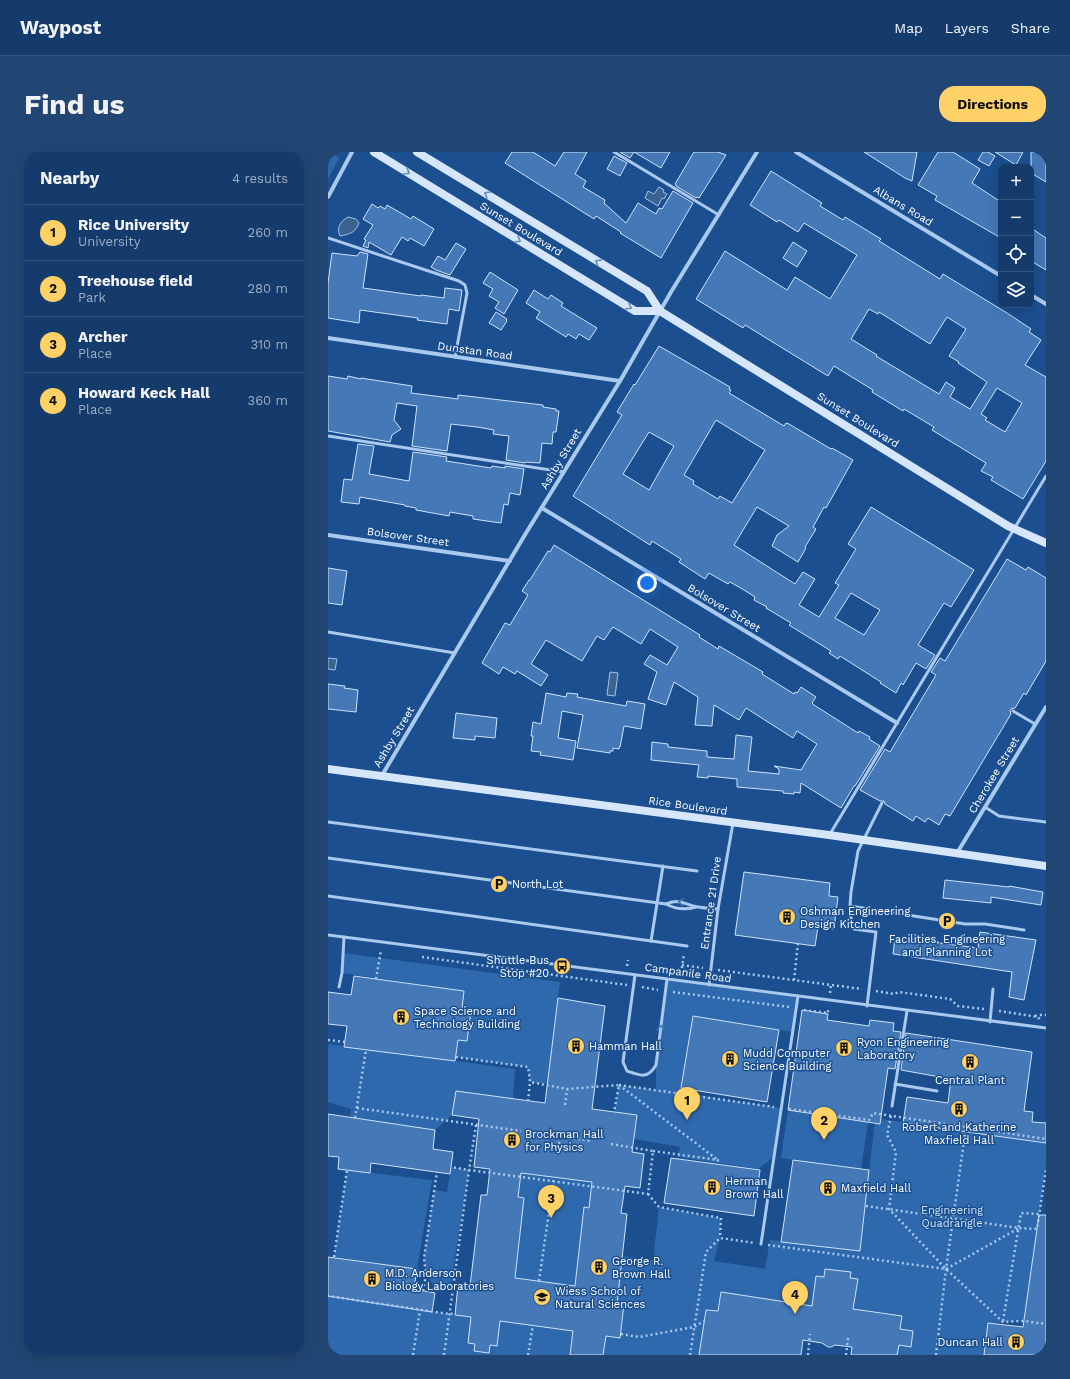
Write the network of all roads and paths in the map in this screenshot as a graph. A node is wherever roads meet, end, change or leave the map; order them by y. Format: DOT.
graph roads {
  1 [pos="352,152"];
  2 [pos="374,152"];
  3 [pos="417,152"];
  4 [pos="614,152"];
  5 [pos="757,152"];
  6 [pos="796,152"];
  7 [pos="328,197"];
  8 [pos="719,215"];
  9 [pos="328,238"];
  10 [pos="998,274"];
  11 [pos="1034,297"];
  12 [pos="1046,304"];
  13 [pos="660,311"];
  14 [pos="328,338"];
  15 [pos="455,357"];
  16 [pos="620,381"];
  17 [pos="328,436"];
  18 [pos="564,472"];
  19 [pos="1046,476"];
  20 [pos="542,508"];
  21 [pos="1015,528"];
  22 [pos="328,535"];
  23 [pos="1046,544"];
  24 [pos="510,561"];
  25 [pos="328,632"];
  26 [pos="455,652"];
  27 [pos="1046,706"];
  28 [pos="1013,711"];
  29 [pos="897,723"];
  30 [pos="1035,724"];
  31 [pos="328,769"];
  32 [pos="381,776"];
  33 [pos="882,803"];
  34 [pos="985,807"];
  35 [pos="328,822"];
  36 [pos="1046,822"];
  37 [pos="733,823"];
  38 [pos="829,835"];
  39 [pos="864,840"];
  40 [pos="957,854"];
  41 [pos="328,858"];
  42 [pos="663,866"];
  43 [pos="1046,866"];
  44 [pos="697,871"];
  45 [pos="328,896"];
  46 [pos="658,903"];
  47 [pos="666,904"];
  48 [pos="850,906"];
  49 [pos="696,907"];
  50 [pos="718,909"];
  51 [pos="1024,930"];
  52 [pos="328,935"];
  53 [pos="344,937"];
  54 [pos="651,941"];
  55 [pos="382,942"];
  56 [pos="798,943"];
  57 [pos="686,945"];
  58 [pos="373,950"];
  59 [pos="381,951"];
  60 [pos="420,957"];
  61 [pos="635,975"];
  62 [pos="376,979"];
  63 [pos="667,979"];
  64 [pos="794,980"];
  65 [pos="679,981"];
  66 [pos="831,984"];
  67 [pos="709,985"];
  68 [pos="634,986"];
  69 [pos="338,987"];
  70 [pos="993,989"];
  71 [pos="666,990"];
  72 [pos="798,996"];
  73 [pos="829,1001"];
  74 [pos="867,1006"];
  75 [pos="796,1008"];
  76 [pos="907,1011"];
  77 [pos="1046,1015"];
  78 [pos="1035,1016"];
  79 [pos="990,1022"];
  80 [pos="1046,1028"];
  81 [pos="328,1040"];
  82 [pos="345,1042"];
  83 [pos="366,1050"];
  84 [pos="456,1057"];
  85 [pos="530,1082"];
  86 [pos="619,1084"];
  87 [pos="895,1084"];
  88 [pos="567,1089"];
  89 [pos="937,1091"];
  90 [pos="528,1100"];
  91 [pos="565,1105"];
  92 [pos="892,1106"];
  93 [pos="357,1108"];
  94 [pos="782,1108"];
  95 [pos="614,1112"];
  96 [pos="891,1116"];
  97 [pos="355,1118"];
  98 [pos="476,1125"];
  99 [pos="966,1127"];
  100 [pos="561,1130"];
  101 [pos="520,1131"];
  102 [pos="548,1135"];
  103 [pos="560,1137"];
  104 [pos="1046,1139"];
  105 [pos="592,1142"];
  106 [pos="559,1144"];
  107 [pos="611,1144"];
  108 [pos="654,1151"];
  109 [pos="451,1167"];
  110 [pos="347,1170"];
  111 [pos="469,1170"];
  112 [pos="1046,1170"];
  113 [pos="436,1172"];
  114 [pos="554,1177"];
  115 [pos="554,1182"];
  116 [pos="648,1194"];
  117 [pos="866,1206"];
  118 [pos="889,1209"];
  119 [pos="1040,1214"];
  120 [pos="953,1219"];
  121 [pos="1019,1228"];
  122 [pos="720,1238"];
  123 [pos="761,1244"];
  124 [pos="334,1257"];
  125 [pos="946,1269"];
  126 [pos="540,1281"];
  127 [pos="423,1291"];
  128 [pos="328,1298"];
  129 [pos="420,1310"];
  130 [pos="455,1313"];
  131 [pos="450,1314"];
  132 [pos="704,1321"];
  133 [pos="1003,1322"];
  134 [pos="1046,1324"];
  135 [pos="533,1325"];
  136 [pos="694,1327"];
  137 [pos="621,1334"];
  138 [pos="810,1334"];
  139 [pos="848,1338"];
  140 [pos="413,1355"];
  141 [pos="444,1355"];
  142 [pos="528,1355"];
  143 [pos="690,1355"];
  144 [pos="808,1355"];
  145 [pos="846,1355"];
  146 [pos="936,1355"];
  1 -- 7 [label="street"];
  2 -- 13 [label="street, Sunset Boulevard, one-way"];
  13 -- 3 [label="street, Sunset Boulevard, one-way"];
  4 -- 8 [label="lane"];
  5 -- 8 [label="street, Ashby Street"];
  6 -- 10 [label="street, Albans Road"];
  8 -- 13 [label="street, Ashby Street"];
  9 -- 15 [label="lane"];
  11 -- 12 [label="street"];
  13 -- 16 [label="street, Ashby Street"];
  13 -- 21 [label="street, Sunset Boulevard"];
  14 -- 15 [label="street, Dunstan Road"];
  15 -- 16 [label="street, Dunstan Road"];
  16 -- 18 [label="street, Ashby Street"];
  17 -- 18 [label="lane"];
  18 -- 20 [label="street, Ashby Street"];
  19 -- 21 [label="lane"];
  20 -- 24 [label="street, Ashby Street"];
  20 -- 29 [label="street, Bolsover Street"];
  21 -- 23 [label="street, Sunset Boulevard"];
  21 -- 29 [label="lane"];
  22 -- 24 [label="street, Bolsover Street"];
  24 -- 26 [label="street, Ashby Street"];
  25 -- 26 [label="lane"];
  26 -- 32 [label="street, Ashby Street"];
  27 -- 30 [label="street, Cherokee Street"];
  28 -- 30 [label="lane"];
  29 -- 38 [label="lane"];
  30 -- 34 [label="street, Cherokee Street"];
  31 -- 32 [label="street, Rice Boulevard"];
  32 -- 37 [label="street, Rice Boulevard"];
  33 -- 39 [label="lane"];
  34 -- 36 [label="lane"];
  34 -- 40 [label="street, Cherokee Street"];
  35 -- 42 [label="lane"];
  37 -- 38 [label="street, Rice Boulevard"];
  37 -- 50 [label="lane, Entrance 21 Drive"];
  38 -- 39 [label="street, Rice Boulevard"];
  39 -- 40 [label="street, Rice Boulevard"];
  39 -- 48 [label="lane"];
  40 -- 43 [label="street, Rice Boulevard"];
  41 -- 46 [label="lane"];
  42 -- 44 [label="lane"];
  42 -- 46 [label="lane"];
  45 -- 54 [label="lane"];
  46 -- 47 [label="lane"];
  46 -- 54 [label="lane"];
  47 -- 49 [label="lane"];
  49 -- 47 [label="lane, one-way"];
  48 -- 51 [label="lane"];
  48 -- 74 [label="lane"];
  49 -- 50 [label="lane"];
  50 -- 67 [label="lane, Entrance 21 Drive"];
  52 -- 53 [label="lane, Campanile Road"];
  53 -- 55 [label="lane, Campanile Road"];
  53 -- 69 [label="lane"];
  54 -- 57 [label="lane"];
  55 -- 59 [label="path"];
  55 -- 61 [label="lane, Campanile Road"];
  56 -- 64 [label="path"];
  57 -- 65 [label="path"];
  58 -- 59 [label="path"];
  59 -- 62 [label="path"];
  60 -- 68 [label="path"];
  61 -- 63 [label="lane, Campanile Road"];
  61 -- 68 [label="lane"];
  63 -- 65 [label="lane, Campanile Road"];
  63 -- 71 [label="lane"];
  65 -- 67 [label="lane, Campanile Road"];
  66 -- 73 [label="path"];
  67 -- 72 [label="lane, Campanile Road"];
  68 -- 71 [label="path"];
  68 -- 71 [label="lane, one-way"];
  70 -- 79 [label="lane"];
  71 -- 75 [label="path"];
  72 -- 73 [label="lane, Campanile Road"];
  72 -- 75 [label="lane"];
  73 -- 74 [label="lane, Campanile Road"];
  73 -- 75 [label="path"];
  74 -- 76 [label="lane, Campanile Road"];
  75 -- 94 [label="lane"];
  76 -- 79 [label="lane, Campanile Road"];
  76 -- 87 [label="lane"];
  77 -- 78 [label="path"];
  79 -- 80 [label="lane, Campanile Road"];
  81 -- 82 [label="path"];
  83 -- 93 [label="path"];
  84 -- 85 [label="path"];
  85 -- 88 [label="path"];
  85 -- 90 [label="path"];
  86 -- 88 [label="path"];
  86 -- 94 [label="path"];
  86 -- 95 [label="path"];
  86 -- 108 [label="path"];
  87 -- 89 [label="lane"];
  87 -- 92 [label="lane"];
  88 -- 91 [label="path"];
  93 -- 97 [label="path"];
  93 -- 98 [label="path"];
  94 -- 96 [label="path"];
  94 -- 123 [label="lane"];
  96 -- 99 [label="path"];
  96 -- 118 [label="path"];
  98 -- 101 [label="path"];
  98 -- 111 [label="path"];
  99 -- 104 [label="path"];
  99 -- 120 [label="path"];
  100 -- 103 [label="path"];
  102 -- 103 [label="path"];
  103 -- 105 [label="path"];
  103 -- 106 [label="path"];
  107 -- 108 [label="path"];
  108 -- 116 [label="path"];
  109 -- 111 [label="path"];
  110 -- 124 [label="path"];
  111 -- 115 [label="path"];
  111 -- 131 [label="path"];
  112 -- 119 [label="path"];
  113 -- 127 [label="path"];
  114 -- 115 [label="path"];
  115 -- 116 [label="path"];
  115 -- 126 [label="path"];
  116 -- 122 [label="path"];
  117 -- 118 [label="path"];
  118 -- 120 [label="path"];
  118 -- 125 [label="path"];
  119 -- 121 [label="path"];
  119 -- 121 [label="path"];
  120 -- 121 [label="path"];
  120 -- 125 [label="path"];
  121 -- 125 [label="path"];
  121 -- 133 [label="path"];
  122 -- 123 [label="path"];
  122 -- 136 [label="path"];
  123 -- 125 [label="path"];
  125 -- 133 [label="path"];
  125 -- 146 [label="path"];
  128 -- 129 [label="path"];
  129 -- 131 [label="path"];
  129 -- 140 [label="path"];
  130 -- 131 [label="path"];
  131 -- 141 [label="path"];
  132 -- 136 [label="path"];
  133 -- 134 [label="path"];
  135 -- 142 [label="path"];
  136 -- 137 [label="path"];
  136 -- 143 [label="path"];
  138 -- 144 [label="path"];
  139 -- 145 [label="path"];
}
